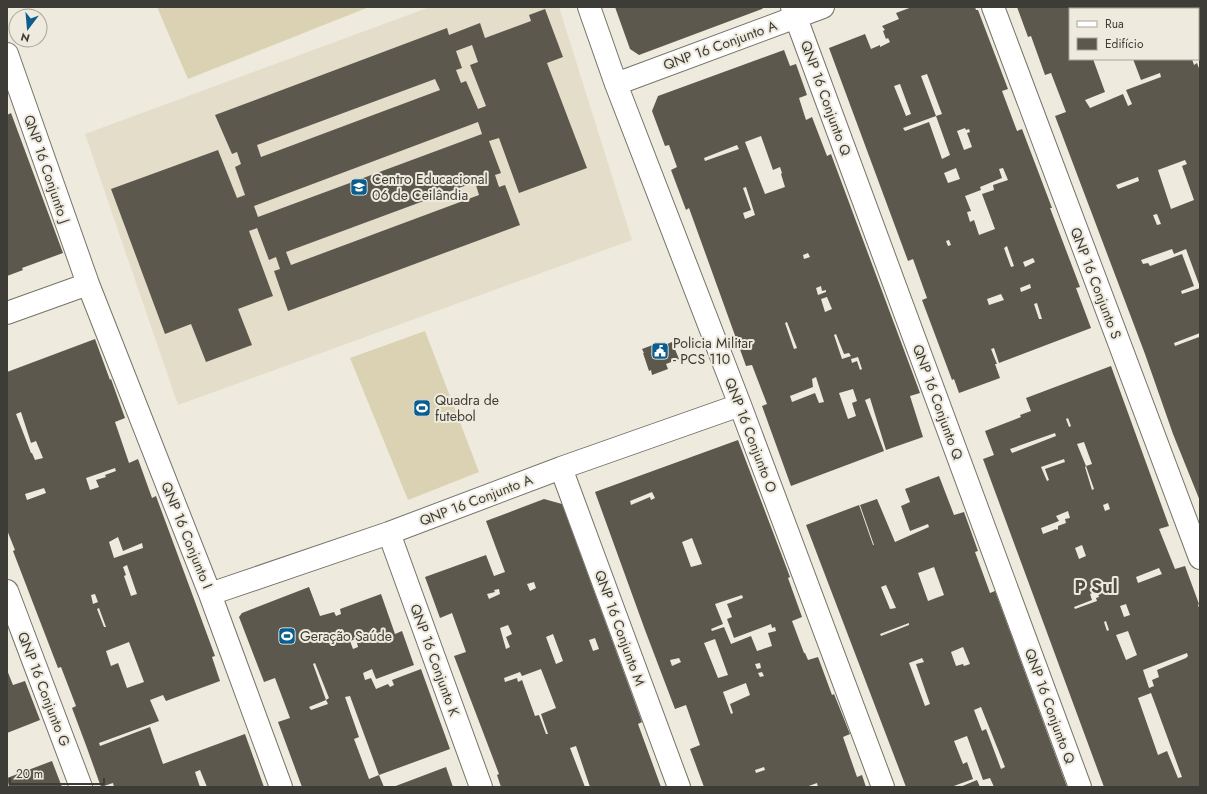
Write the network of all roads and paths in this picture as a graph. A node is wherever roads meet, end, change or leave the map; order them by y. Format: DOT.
graph roads {
  1 [pos="589,7"];
  2 [pos="823,7"];
  3 [pos="993,7"];
  4 [pos="794,12"];
  5 [pos="7,54"];
  6 [pos="616,84"];
  7 [pos="88,284"];
  8 [pos="7,313"];
  9 [pos="740,405"];
  10 [pos="561,468"];
  11 [pos="389,533"];
  12 [pos="1200,558"];
  13 [pos="7,591"];
  14 [pos="210,594"];
  15 [pos="81,787"];
  16 [pos="281,787"];
  17 [pos="481,787"];
  18 [pos="679,787"];
  19 [pos="883,787"];
  20 [pos="1080,787"];
  1 -- 6 [label="street, QNP 16 Conjunto O"];
  2 -- 4 [label="street, QNP 16 Conjunto A"];
  3 -- 12 [label="street, QNP 16 Conjunto S"];
  4 -- 6 [label="street, QNP 16 Conjunto A"];
  4 -- 20 [label="street, QNP 16 Conjunto Q"];
  5 -- 7 [label="street, QNP 16 Conjunto J"];
  6 -- 9 [label="street, QNP 16 Conjunto O"];
  7 -- 8 [label="street"];
  7 -- 14 [label="street, QNP 16 Conjunto I"];
  9 -- 10 [label="street, QNP 16 Conjunto A"];
  9 -- 19 [label="street, QNP 16 Conjunto O"];
  10 -- 11 [label="street, QNP 16 Conjunto A"];
  10 -- 18 [label="street, QNP 16 Conjunto M"];
  11 -- 14 [label="street, QNP 16 Conjunto A"];
  11 -- 17 [label="street, QNP 16 Conjunto K"];
  13 -- 15 [label="street, QNP 16 Conjunto G"];
  14 -- 16 [label="street, QNP 16 Conjunto I"];
}
